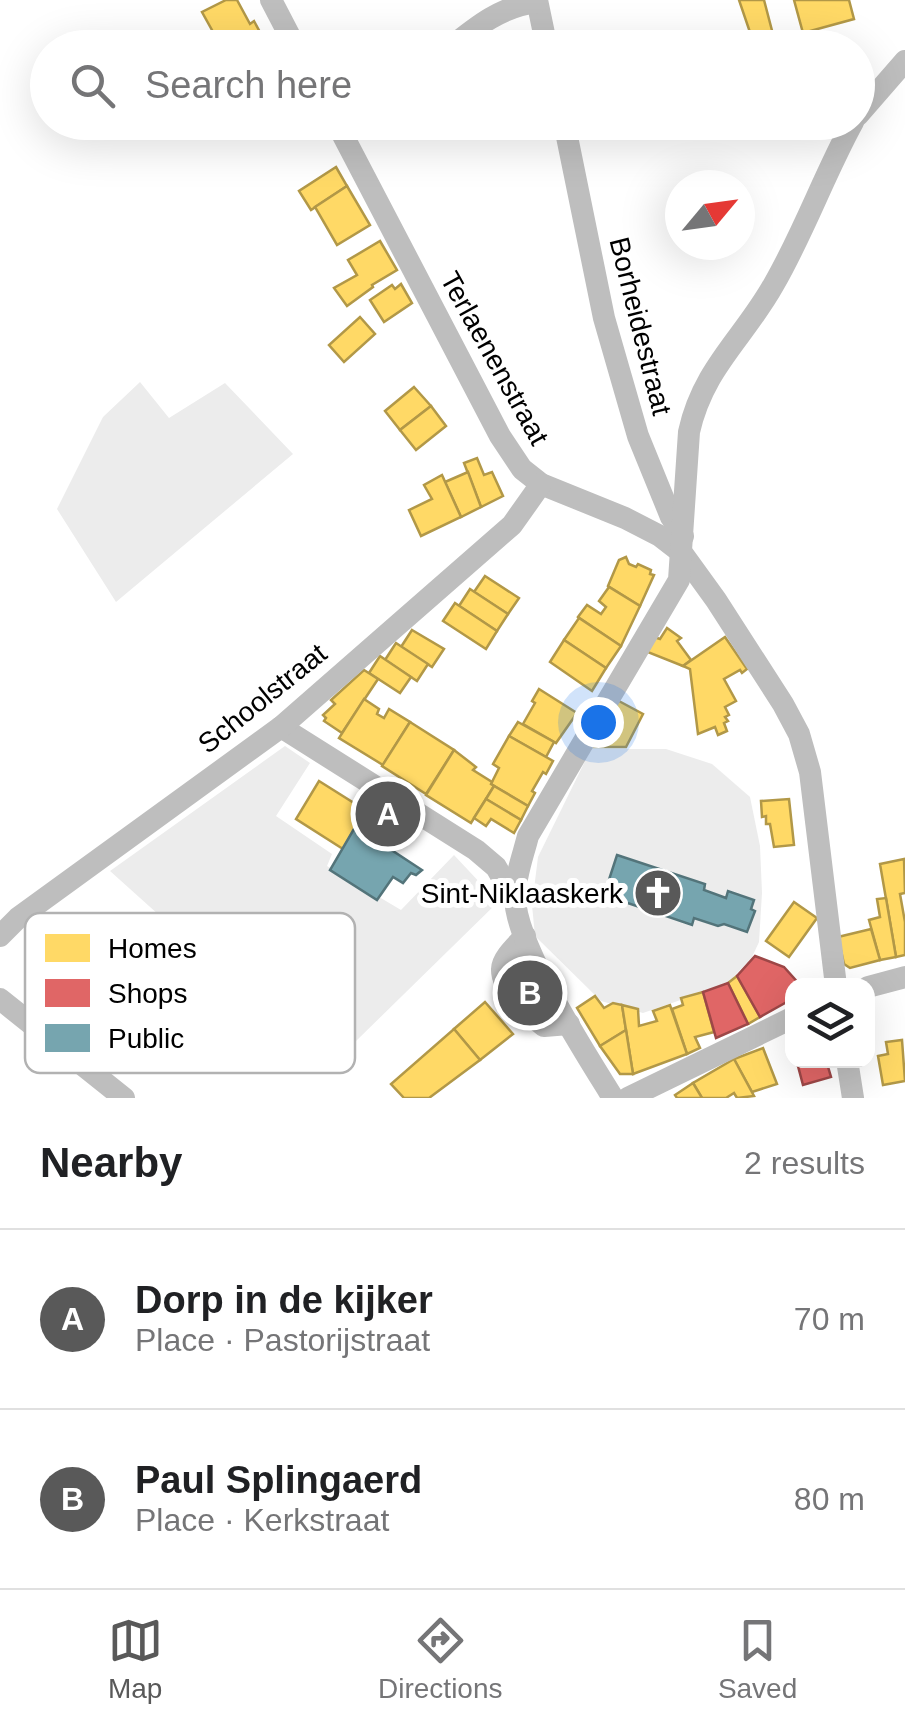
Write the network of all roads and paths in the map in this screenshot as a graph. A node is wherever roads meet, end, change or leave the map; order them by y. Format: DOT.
graph roads {
  1 [pos="271,0"];
  2 [pos="537,1"];
  3 [pos="287,30"];
  4 [pos="473,30"];
  5 [pos="543,30"];
  6 [pos="905,61"];
  7 [pos="875,95"];
  8 [pos="350,140"];
  9 [pos="568,140"];
  10 [pos="844,140"];
  11 [pos="541,484"];
  12 [pos="682,544"];
  13 [pos="281,728"];
  14 [pos="528,836"];
  15 [pos="476,850"];
  16 [pos="515,900"];
  17 [pos="0,936"];
  18 [pos="524,936"];
  19 [pos="905,977"];
  20 [pos="835,978"];
  21 [pos="875,985"];
  22 [pos="0,1000"];
  23 [pos="25,1020"];
  24 [pos="785,1021"];
  25 [pos="570,1024"];
  26 [pos="848,1068"];
  27 [pos="92,1073"];
  28 [pos="124,1098"];
  29 [pos="613,1098"];
  30 [pos="628,1098"];
  31 [pos="853,1098"];
  1 -- 3 [label="street"];
  2 -- 4 [label="street"];
  2 -- 5 [label="street"];
  6 -- 7 [label="street"];
  8 -- 11 [label="street, Terlaenenstraat"];
  9 -- 12 [label="street, Borheidestraat"];
  10 -- 12 [label="street"];
  11 -- 12 [label="street, Terlaenenstraat"];
  11 -- 13 [label="street, Schoolstraat"];
  12 -- 14 [label="street"];
  12 -- 20 [label="street, Terlaenenstraat"];
  13 -- 15 [label="street"];
  13 -- 17 [label="street, Schoolstraat"];
  14 -- 15 [label="street"];
  14 -- 16 [label="street"];
  15 -- 16 [label="street"];
  16 -- 18 [label="street"];
  18 -- 25 [label="street"];
  18 -- 25 [label="street"];
  19 -- 21 [label="street"];
  22 -- 23 [label="street"];
  24 -- 30 [label="street"];
  25 -- 29 [label="street"];
  26 -- 31 [label="street"];
  27 -- 28 [label="street"];
}
